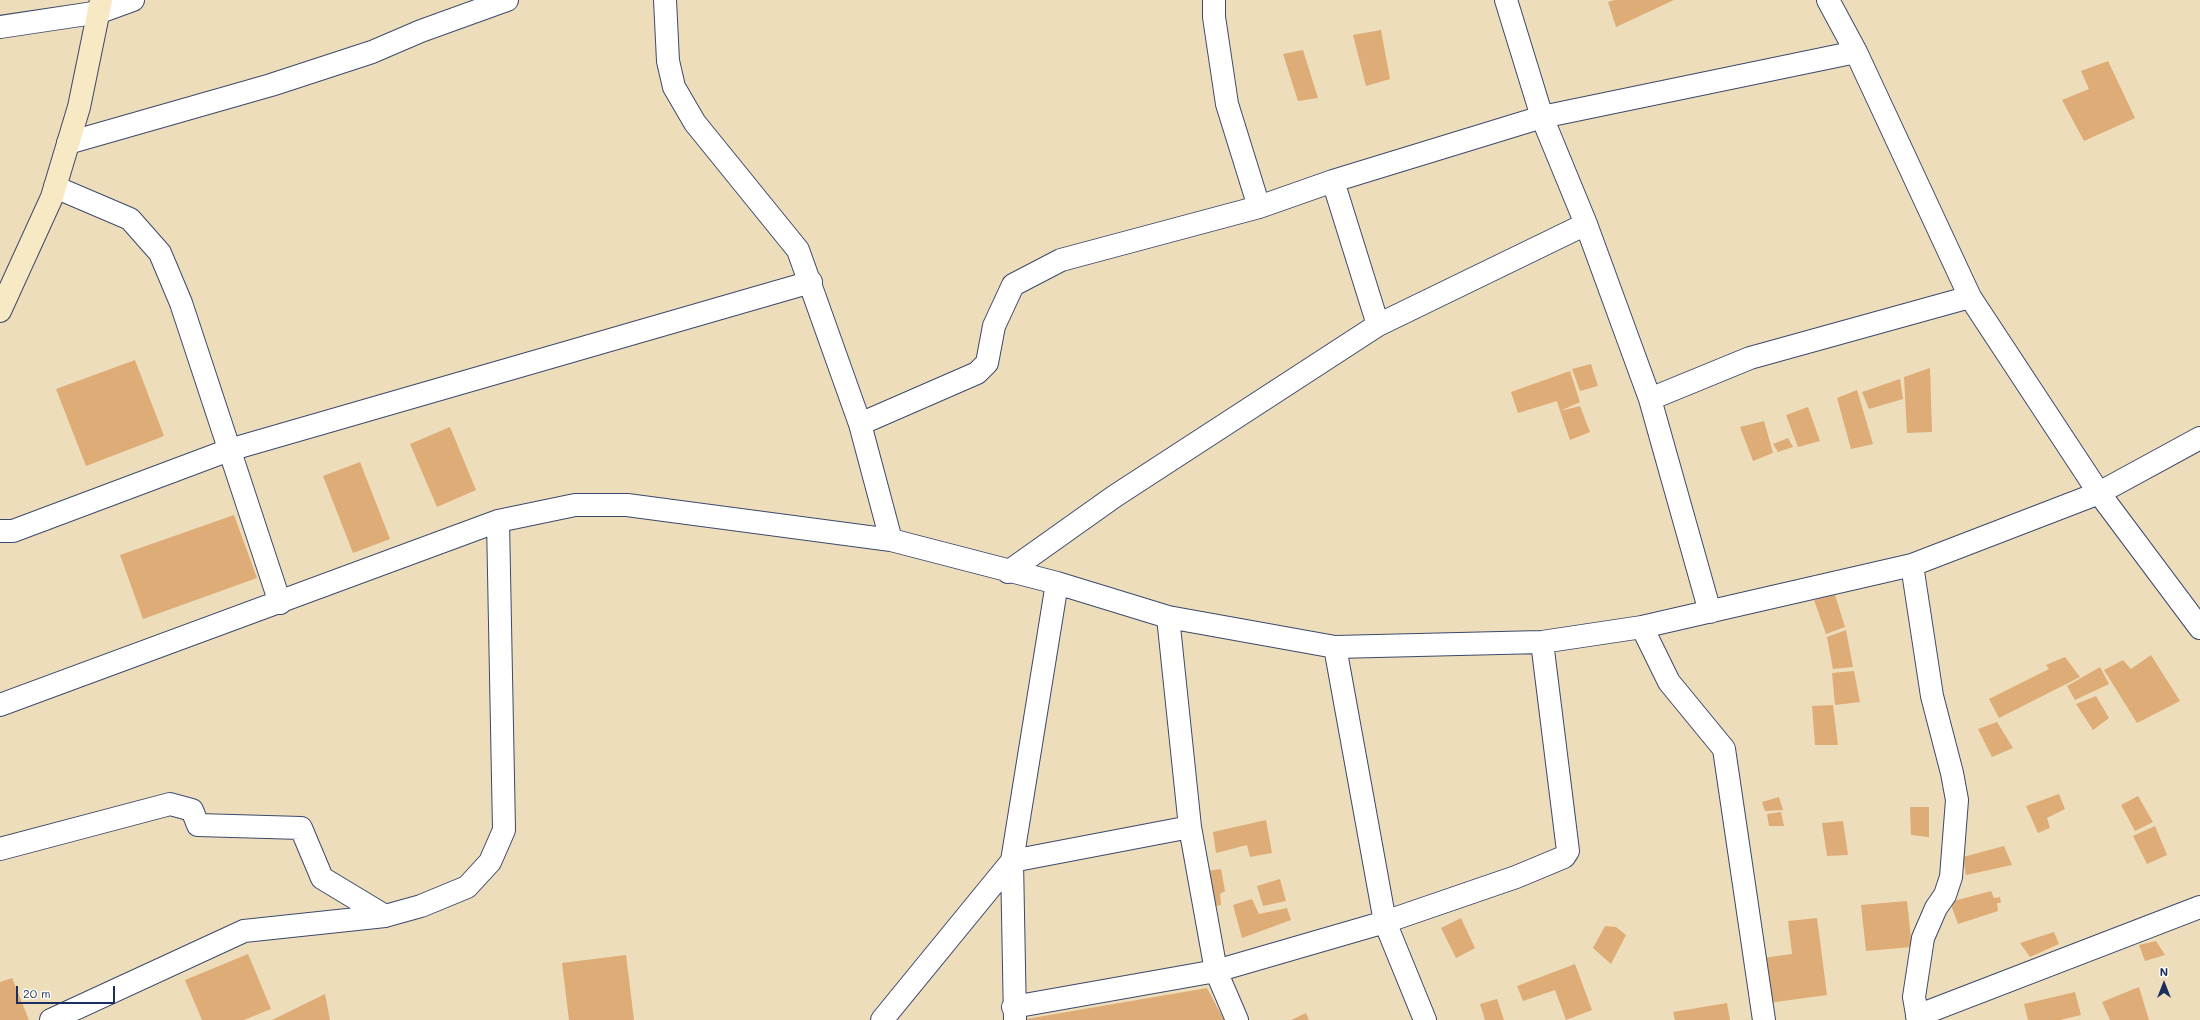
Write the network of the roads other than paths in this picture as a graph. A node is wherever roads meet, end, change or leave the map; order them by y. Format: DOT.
graph roads {
  1 [pos="133,0"];
  2 [pos="507,0"];
  3 [pos="665,0"];
  4 [pos="1214,0"];
  5 [pos="1506,0"];
  6 [pos="1828,0"];
  7 [pos="101,6"];
  8 [pos="0,27"];
  9 [pos="1856,52"];
  10 [pos="1542,117"];
  11 [pos="68,143"];
  12 [pos="1333,181"];
  13 [pos="55,187"];
  14 [pos="1259,206"];
  15 [pos="1586,224"];
  16 [pos="811,282"];
  17 [pos="1970,297"];
  18 [pos="0,311"];
  19 [pos="1378,325"];
  20 [pos="1650,399"];
  21 [pos="860,424"];
  22 [pos="2200,438"];
  23 [pos="229,450"];
  24 [pos="2099,493"];
  25 [pos="498,521"];
  26 [pos="0,531"];
  27 [pos="891,540"];
  28 [pos="1912,565"];
  29 [pos="1008,572"];
  30 [pos="1057,583"];
  31 [pos="280,603"];
  32 [pos="1710,612"];
  33 [pos="1168,617"];
  34 [pos="1642,628"];
  35 [pos="2200,628"];
  36 [pos="1542,642"];
  37 [pos="1335,647"];
  38 [pos="0,705"];
  39 [pos="1190,827"];
  40 [pos="0,849"];
  41 [pos="1012,861"];
  42 [pos="2200,907"];
  43 [pos="385,916"];
  44 [pos="1385,922"];
  45 [pos="1216,971"];
  46 [pos="1014,1014"];
  47 [pos="1918,1018"];
  48 [pos="52,1020"];
  49 [pos="882,1020"];
  50 [pos="1238,1020"];
  51 [pos="1425,1020"];
  52 [pos="1764,1020"];
  1 -- 7 [label="street"];
  2 -- 11 [label="street"];
  3 -- 16 [label="street"];
  4 -- 14 [label="street"];
  5 -- 10 [label="street"];
  6 -- 9 [label="street"];
  7 -- 8 [label="street"];
  7 -- 11 [label="street"];
  9 -- 10 [label="street"];
  9 -- 17 [label="street"];
  10 -- 12 [label="street"];
  10 -- 15 [label="street"];
  11 -- 13 [label="street"];
  12 -- 14 [label="street"];
  12 -- 19 [label="street"];
  13 -- 18 [label="street"];
  13 -- 23 [label="street"];
  14 -- 21 [label="street"];
  15 -- 19 [label="street"];
  15 -- 20 [label="street"];
  16 -- 21 [label="street"];
  16 -- 23 [label="street"];
  17 -- 20 [label="street"];
  17 -- 24 [label="street"];
  19 -- 29 [label="street"];
  20 -- 32 [label="street"];
  21 -- 27 [label="street"];
  22 -- 24 [label="street"];
  23 -- 26 [label="street"];
  23 -- 31 [label="street"];
  24 -- 28 [label="street"];
  24 -- 35 [label="street"];
  25 -- 27 [label="street"];
  25 -- 31 [label="street"];
  25 -- 43 [label="street"];
  27 -- 29 [label="street"];
  28 -- 32 [label="street"];
  28 -- 47 [label="street"];
  29 -- 30 [label="street"];
  30 -- 33 [label="street"];
  30 -- 41 [label="street"];
  31 -- 38 [label="street"];
  32 -- 34 [label="street"];
  33 -- 37 [label="street"];
  33 -- 39 [label="street"];
  34 -- 36 [label="street"];
  34 -- 52 [label="street"];
  36 -- 37 [label="street"];
  36 -- 44 [label="street"];
  37 -- 44 [label="street"];
  39 -- 41 [label="street"];
  39 -- 45 [label="street"];
  40 -- 43 [label="street"];
  41 -- 46 [label="street"];
  41 -- 49 [label="street"];
  42 -- 47 [label="street"];
  43 -- 48 [label="street"];
  44 -- 45 [label="street"];
  44 -- 51 [label="street"];
  45 -- 46 [label="street"];
  45 -- 50 [label="street"];
}
